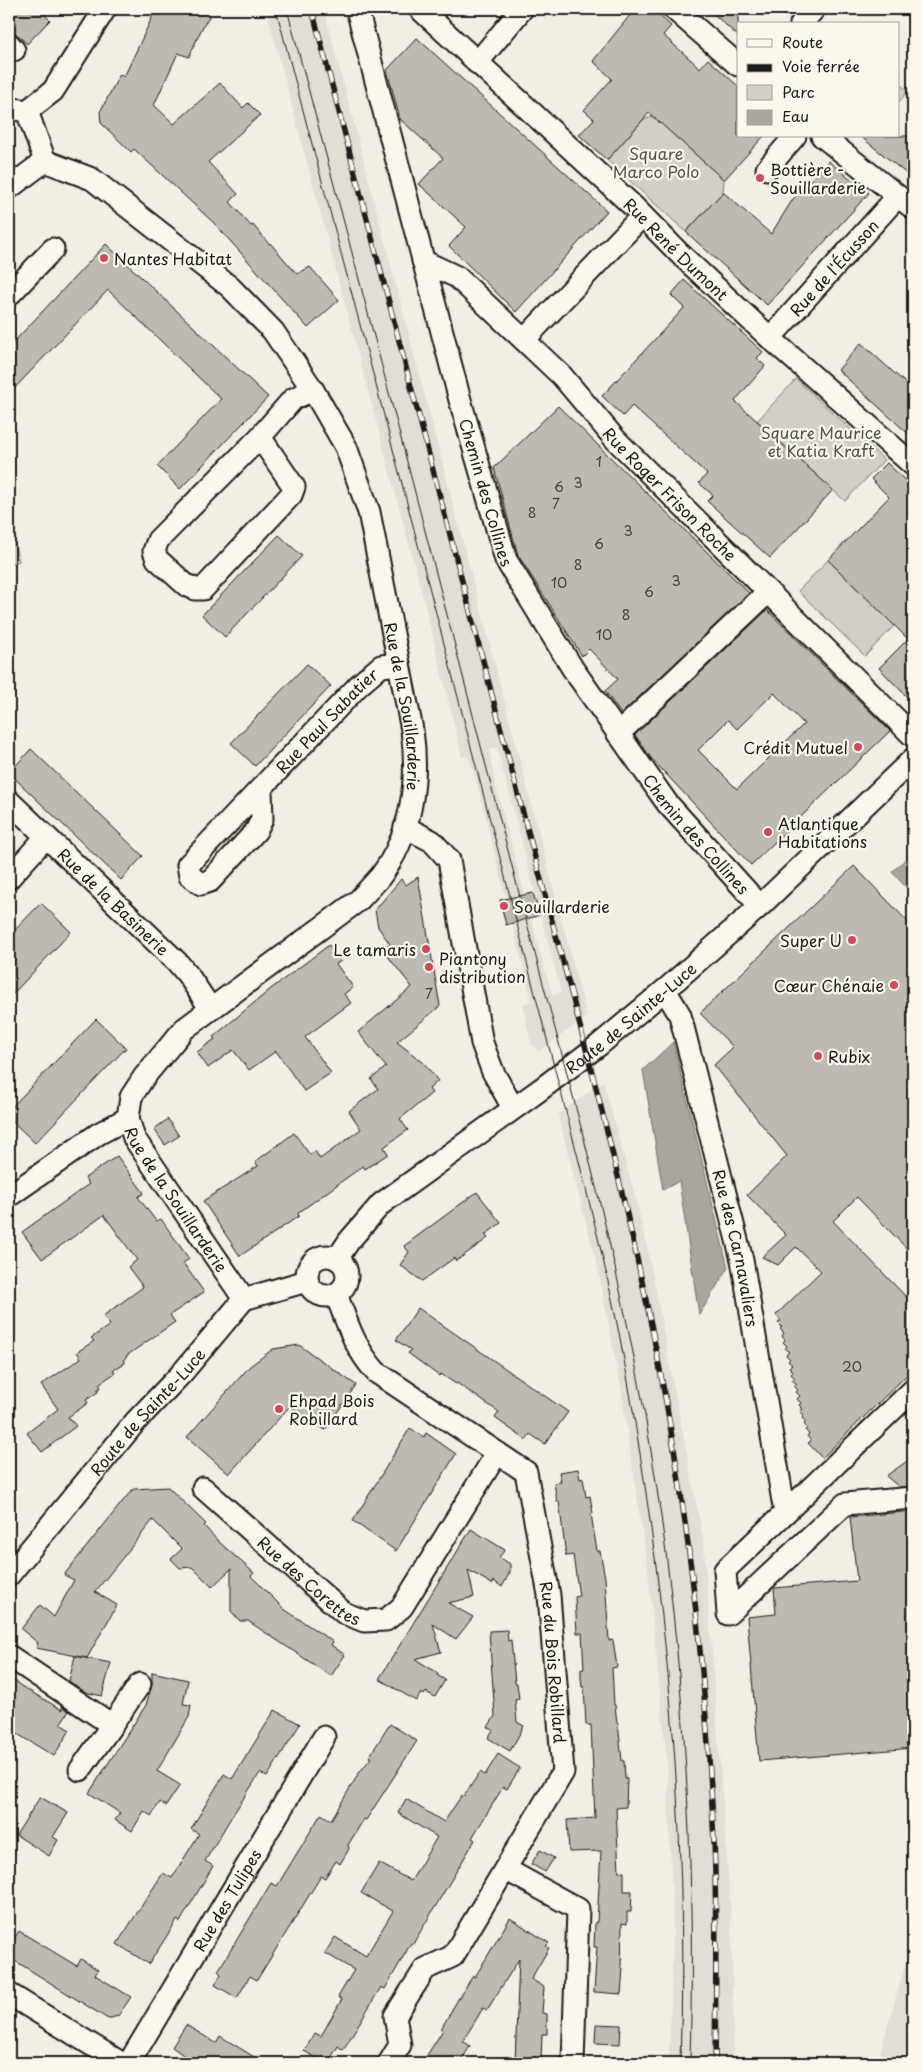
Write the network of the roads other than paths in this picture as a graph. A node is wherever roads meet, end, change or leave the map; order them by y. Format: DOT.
graph roads {
  1 [pos="105,9"];
  2 [pos="357,9"];
  3 [pos="420,9"];
  4 [pos="522,9"];
  5 [pos="674,9"];
  6 [pos="814,9"];
  7 [pos="803,22"];
  8 [pos="476,63"];
  9 [pos="737,64"];
  10 [pos="18,109"];
  11 [pos="793,138"];
  12 [pos="824,138"];
  13 [pos="45,161"];
  14 [pos="767,169"];
  15 [pos="9,188"];
  16 [pos="905,203"];
  17 [pos="642,216"];
  18 [pos="53,249"];
  19 [pos="423,261"];
  20 [pos="9,295"];
  21 [pos="770,338"];
  22 [pos="524,340"];
  23 [pos="312,390"];
  24 [pos="260,437"];
  25 [pos="913,465"];
  26 [pos="768,592"];
  27 [pos="399,664"];
  28 [pos="618,734"];
  29 [pos="913,736"];
  30 [pos="913,759"];
  31 [pos="261,790"];
  32 [pos="9,800"];
  33 [pos="405,827"];
  34 [pos="46,837"];
  35 [pos="10,874"];
  36 [pos="760,906"];
  37 [pos="665,990"];
  38 [pos="210,1008"];
  39 [pos="513,1108"];
  40 [pos="128,1118"];
  41 [pos="9,1196"];
  42 [pos="337,1259"];
  43 [pos="307,1281"];
  44 [pos="336,1294"];
  45 [pos="244,1299"];
  46 [pos="913,1390"];
  47 [pos="497,1453"];
  48 [pos="203,1488"];
  49 [pos="913,1498"];
  50 [pos="785,1512"];
  51 [pos="9,1575"];
  52 [pos="9,1656"];
  53 [pos="140,1684"];
  54 [pos="112,1725"];
  55 [pos="324,1738"];
  56 [pos="80,1770"];
  57 [pos="505,1869"];
  58 [pos="9,1994"];
  59 [pos="121,2063"];
  60 [pos="129,2063"];
  61 [pos="389,2063"];
  62 [pos="573,2063"];
  1 -- 10 [label="street"];
  2 -- 19 [label="street, Chemin des Collines"];
  3 -- 8 [label="street, Rue René Dumont"];
  4 -- 8 [label="street"];
  5 -- 9 [label="street"];
  6 -- 7 [label="street"];
  8 -- 17 [label="street, Rue René Dumont"];
  10 -- 13 [label="street"];
  11 -- 14 [label="street"];
  12 -- 16 [label="street"];
  13 -- 15 [label="street"];
  13 -- 23 [label="street, Rue de la Souillarderie"];
  16 -- 21 [label="street, Rue de l'Écusson"];
  17 -- 21 [label="street, Rue René Dumont"];
  17 -- 22 [label="street"];
  18 -- 20 [label="street"];
  19 -- 22 [label="street, Rue Roger Frison Roche"];
  19 -- 28 [label="street, Chemin des Collines"];
  21 -- 25 [label="street, Rue René Dumont"];
  22 -- 26 [label="street, Rue Roger Frison Roche"];
  23 -- 24 [label="street"];
  23 -- 27 [label="street, Rue de la Souillarderie"];
  24 -- 24 [label="street"];
  26 -- 28 [label="street"];
  26 -- 29 [label="street, Rue Roger Frison Roche"];
  27 -- 31 [label="street, Rue Paul Sabatier"];
  27 -- 33 [label="street, Rue de la Souillarderie"];
  28 -- 36 [label="street, Chemin des Collines"];
  30 -- 36 [label="street, Route de Sainte-Luce"];
  32 -- 34 [label="street, Rue de la Basinerie"];
  33 -- 38 [label="street, Rue de la Souillarderie"];
  33 -- 39 [label="street"];
  34 -- 35 [label="street"];
  34 -- 38 [label="street, Rue de la Basinerie"];
  36 -- 37 [label="street, Route de Sainte-Luce"];
  37 -- 39 [label="street, Route de Sainte-Luce"];
  37 -- 50 [label="street, Rue des Carnavaliers"];
  38 -- 40 [label="street, Rue de la Souillarderie"];
  39 -- 42 [label="street, Route de Sainte-Luce"];
  40 -- 41 [label="street"];
  40 -- 45 [label="street, Rue de la Souillarderie"];
  42 -- 43 [label="street"];
  42 -- 44 [label="street"];
  43 -- 44 [label="street"];
  43 -- 45 [label="street"];
  44 -- 47 [label="street, Rue du Bois Robillard"];
  45 -- 51 [label="street, Route de Sainte-Luce"];
  46 -- 50 [label="street"];
  47 -- 48 [label="street, Rue des Corettes"];
  47 -- 57 [label="street, Rue du Bois Robillard"];
  49 -- 50 [label="street"];
  52 -- 54 [label="street"];
  53 -- 54 [label="street"];
  54 -- 56 [label="street"];
  55 -- 60 [label="street, Rue des Tulipes"];
  57 -- 61 [label="street, Rue du Bois Robillard"];
  57 -- 62 [label="street"];
  58 -- 59 [label="street"];
}
